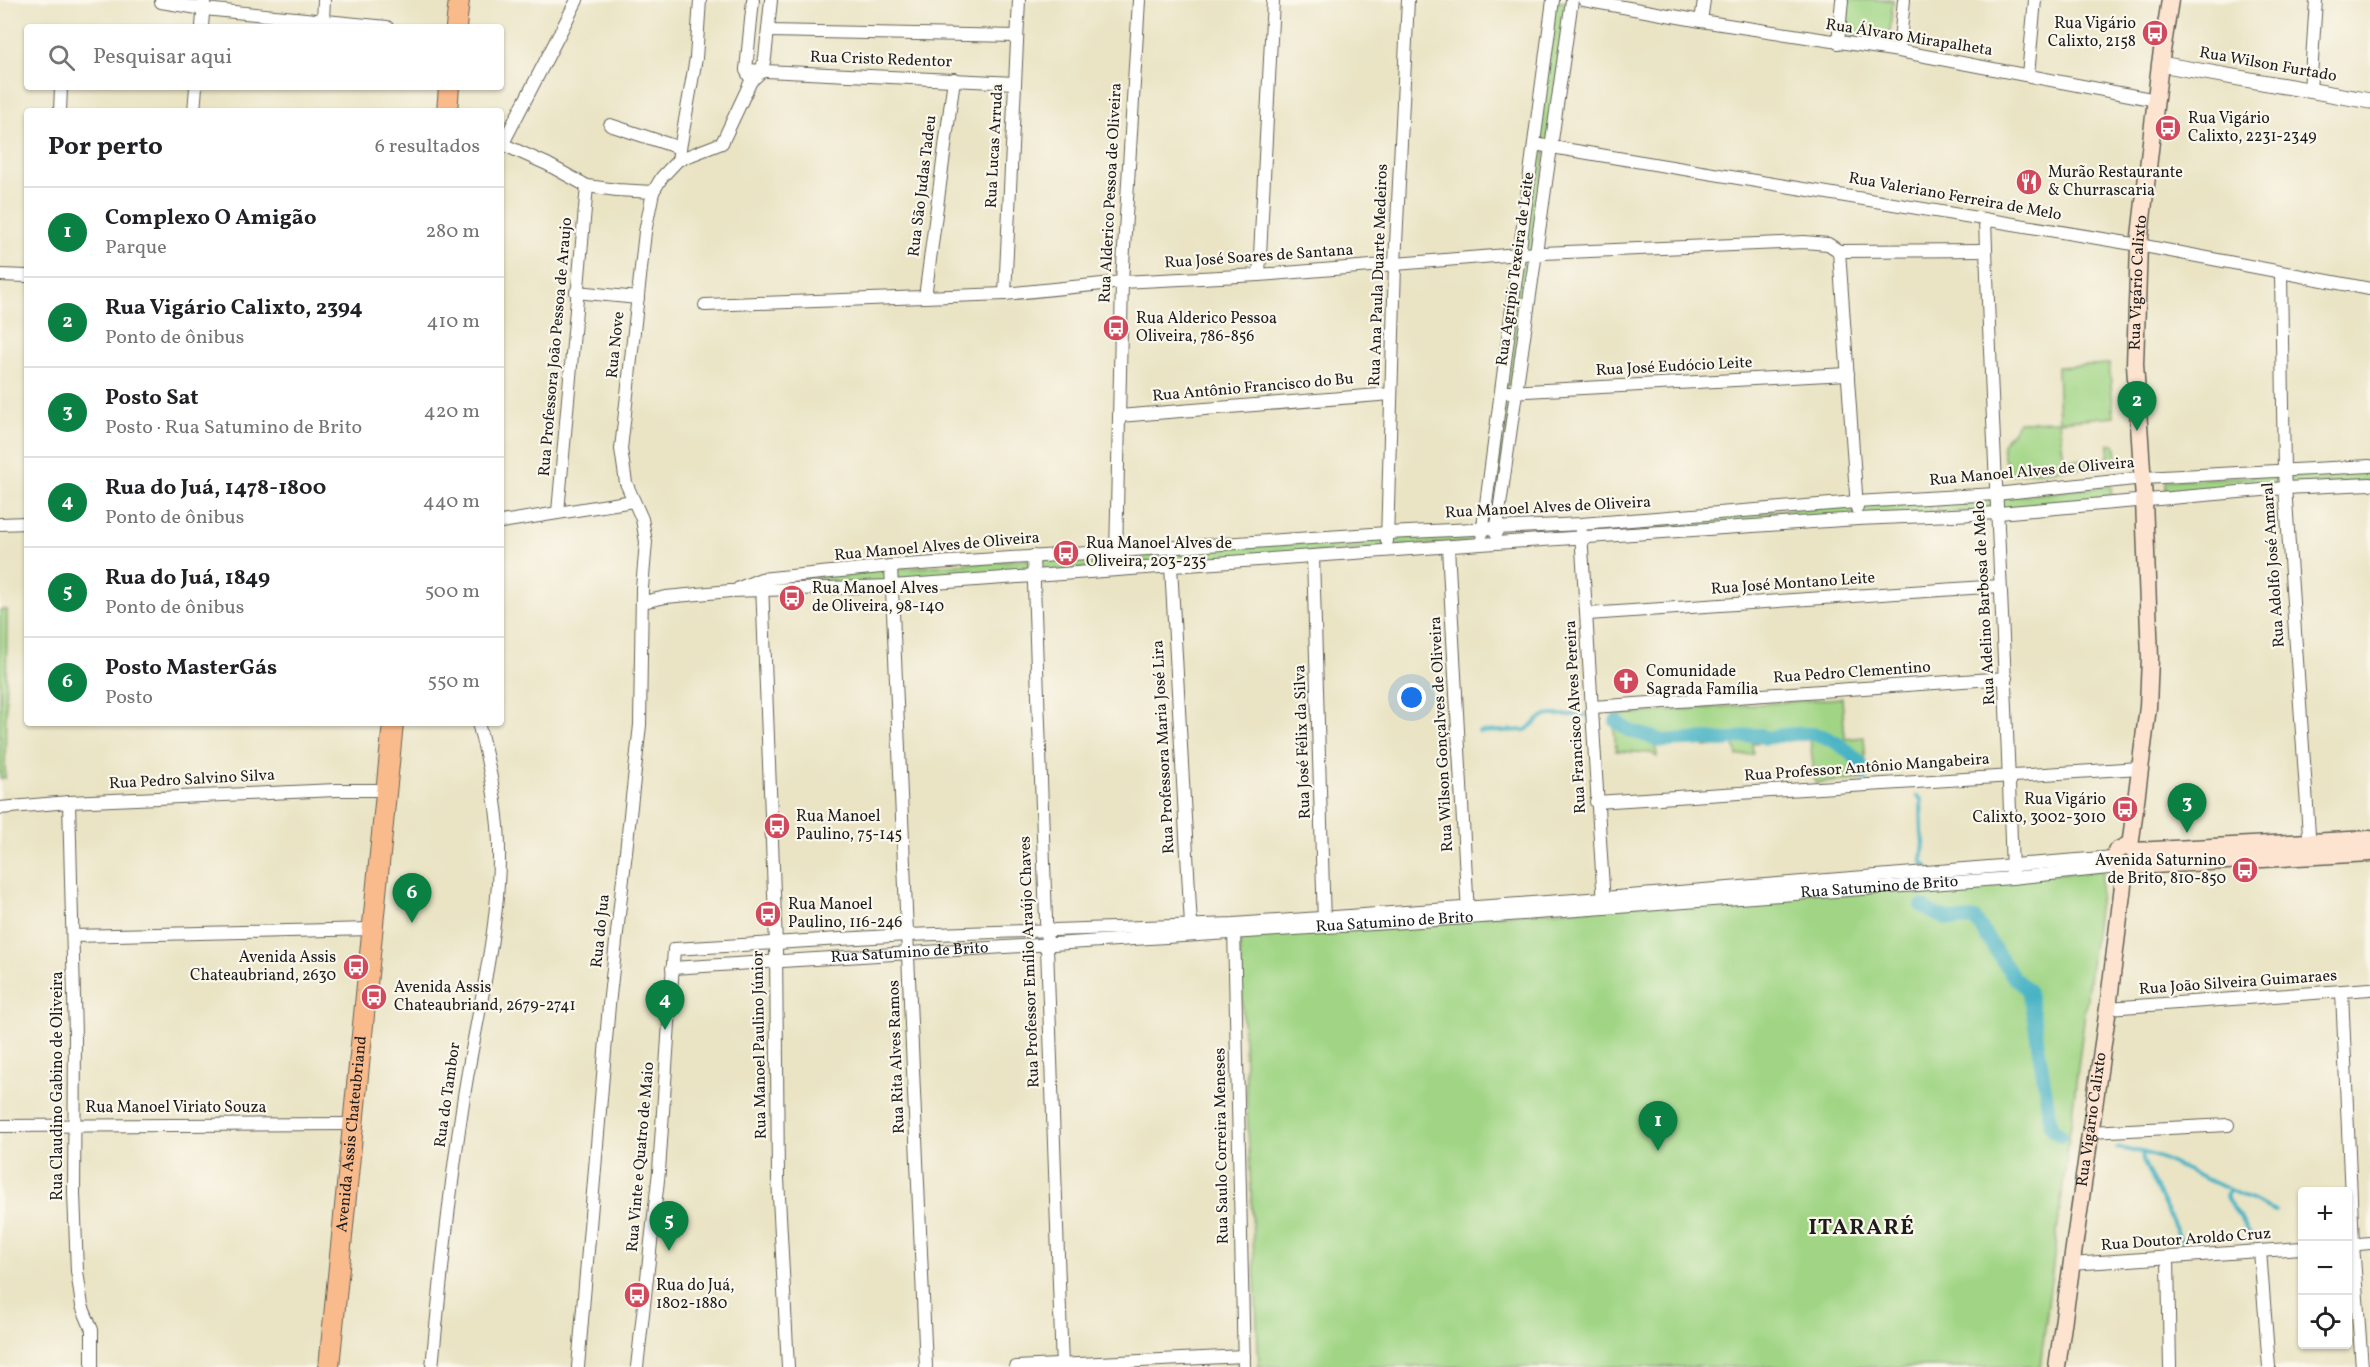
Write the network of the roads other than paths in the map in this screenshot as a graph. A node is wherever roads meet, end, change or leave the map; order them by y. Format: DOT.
graph roads {
  1 [pos="324,0"];
  2 [pos="459,0"];
  3 [pos="577,0"];
  4 [pos="700,0"];
  5 [pos="753,0"];
  6 [pos="771,0"];
  7 [pos="1019,0"];
  8 [pos="1138,0"];
  9 [pos="1273,0"];
  10 [pos="1408,0"];
  11 [pos="1553,0"];
  12 [pos="1572,0"];
  13 [pos="1584,0"];
  14 [pos="1704,0"];
  15 [pos="1842,0"];
  16 [pos="1904,0"];
  17 [pos="2035,0"];
  18 [pos="2170,0"];
  19 [pos="2316,0"];
  20 [pos="161,2"];
  21 [pos="204,4"];
  22 [pos="323,20"];
  23 [pos="1701,21"];
  24 [pos="202,24"];
  25 [pos="360,24"];
  26 [pos="456,24"];
  27 [pos="768,31"];
  28 [pos="1017,36"];
  29 [pos="1838,43"];
  30 [pos="1899,51"];
  31 [pos="2160,64"];
  32 [pos="761,72"];
  33 [pos="749,75"];
  34 [pos="2028,75"];
  35 [pos="954,79"];
  36 [pos="1015,83"];
  37 [pos="61,90"];
  38 [pos="196,90"];
  39 [pos="449,90"];
  40 [pos="2310,91"];
  41 [pos="2156,100"];
  42 [pos="2370,100"];
  43 [pos="60,108"];
  44 [pos="194,108"];
  45 [pos="447,108"];
  46 [pos="610,125"];
  47 [pos="504,142"];
  48 [pos="1534,144"];
  49 [pos="1549,146"];
  50 [pos="504,147"];
  51 [pos="679,154"];
  52 [pos="587,186"];
  53 [pos="653,192"];
  54 [pos="1985,219"];
  55 [pos="2139,245"];
  56 [pos="1986,250"];
  57 [pos="1839,251"];
  58 [pos="1519,254"];
  59 [pos="1536,254"];
  60 [pos="1395,264"];
  61 [pos="2281,273"];
  62 [pos="0,275"];
  63 [pos="1259,275"];
  64 [pos="24,276"];
  65 [pos="1122,282"];
  66 [pos="2370,289"];
  67 [pos="576,292"];
  68 [pos="1005,294"];
  69 [pos="925,297"];
  70 [pos="638,298"];
  71 [pos="705,305"];
  72 [pos="1848,374"];
  73 [pos="1502,392"];
  74 [pos="1516,392"];
  75 [pos="1391,394"];
  76 [pos="1119,416"];
  77 [pos="2370,466"];
  78 [pos="2142,470"];
  79 [pos="2284,472"];
  80 [pos="2370,484"];
  81 [pos="2285,488"];
  82 [pos="1995,494"];
  83 [pos="1932,497"];
  84 [pos="633,501"];
  85 [pos="1856,502"];
  86 [pos="2144,505"];
  87 [pos="558,512"];
  88 [pos="1996,513"];
  89 [pos="1934,516"];
  90 [pos="1858,519"];
  91 [pos="504,521"];
  92 [pos="24,523"];
  93 [pos="0,524"];
  94 [pos="1581,524"];
  95 [pos="1496,528"];
  96 [pos="1482,529"];
  97 [pos="1387,533"];
  98 [pos="1582,537"];
  99 [pos="1495,543"];
  100 [pos="1481,544"];
  101 [pos="1448,547"];
  102 [pos="1116,550"];
  103 [pos="1386,550"];
  104 [pos="1033,556"];
  105 [pos="1313,556"];
  106 [pos="891,566"];
  107 [pos="1171,566"];
  108 [pos="1116,568"];
  109 [pos="1034,575"];
  110 [pos="762,585"];
  111 [pos="892,586"];
  112 [pos="2000,586"];
  113 [pos="643,602"];
  114 [pos="1588,614"];
  115 [pos="2006,678"];
  116 [pos="1593,707"];
  117 [pos="393,726"];
  118 [pos="479,726"];
  119 [pos="2140,768"];
  120 [pos="2008,776"];
  121 [pos="387,790"];
  122 [pos="69,802"];
  123 [pos="1596,802"];
  124 [pos="0,808"];
  125 [pos="2370,840"];
  126 [pos="2310,850"];
  127 [pos="2370,853"];
  128 [pos="2126,860"];
  129 [pos="2012,873"];
  130 [pos="1604,903"];
  131 [pos="1468,913"];
  132 [pos="1324,922"];
  133 [pos="1191,926"];
  134 [pos="371,928"];
  135 [pos="1234,929"];
  136 [pos="1045,931"];
  137 [pos="907,935"];
  138 [pos="73,936"];
  139 [pos="776,945"];
  140 [pos="1046,946"];
  141 [pos="674,950"];
  142 [pos="909,955"];
  143 [pos="775,962"];
  144 [pos="672,968"];
  145 [pos="2370,989"];
  146 [pos="2342,992"];
  147 [pos="2108,1008"];
  148 [pos="352,1124"];
  149 [pos="75,1125"];
  150 [pos="2228,1125"];
  151 [pos="0,1126"];
  152 [pos="2090,1132"];
  153 [pos="2350,1241"];
  154 [pos="2370,1243"];
  155 [pos="2352,1244"];
  156 [pos="2298,1248"];
  157 [pos="2260,1251"];
  158 [pos="2168,1259"];
  159 [pos="2071,1264"];
  160 [pos="2352,1264"];
  161 [pos="1244,1362"];
  162 [pos="1062,1366"];
  163 [pos="92,1367"];
  164 [pos="329,1367"];
  165 [pos="432,1367"];
  166 [pos="578,1367"];
  167 [pos="637,1367"];
  168 [pos="788,1367"];
  169 [pos="926,1367"];
  170 [pos="1016,1367"];
  171 [pos="2057,1367"];
  172 [pos="2170,1367"];
  173 [pos="2269,1367"];
  174 [pos="2362,1367"];
  1 -- 22 [label="street"];
  2 -- 26 [label="main road"];
  3 -- 47 [label="street"];
  4 -- 51 [label="street"];
  5 -- 33 [label="street"];
  6 -- 27 [label="street"];
  7 -- 28 [label="street, Rua Lucas Arruda"];
  8 -- 65 [label="street, Rua Alderico Pessoa de Oliveira"];
  9 -- 63 [label="street"];
  10 -- 60 [label="street, Rua Ana Paula Duarte Medeiros"];
  11 -- 48 [label="street, Rua Agrípio Texeira de Leite"];
  12 -- 49 [label="street, Rua Agrípio Texeira de Leite"];
  13 -- 23 [label="street, Rua Álvaro Mirapalheta"];
  14 -- 23 [label="street"];
  15 -- 29 [label="street"];
  16 -- 30 [label="street"];
  17 -- 34 [label="street"];
  18 -- 31 [label="main road, Rua Vigário Calixto"];
  19 -- 40 [label="street"];
  20 -- 21 [label="street"];
  21 -- 22 [label="street"];
  21 -- 24 [label="street"];
  22 -- 25 [label="street"];
  23 -- 29 [label="street, Rua Álvaro Mirapalheta"];
  27 -- 28 [label="street"];
  27 -- 32 [label="street"];
  28 -- 36 [label="street, Rua Lucas Arruda"];
  29 -- 30 [label="street, Rua Álvaro Mirapalheta"];
  30 -- 34 [label="street, Rua Álvaro Mirapalheta"];
  31 -- 40 [label="street, Rua Wilson Furtado"];
  31 -- 41 [label="main road, Rua Vigário Calixto"];
  32 -- 33 [label="street, Rua Cristo Redentor"];
  32 -- 35 [label="street, Rua Cristo Redentor"];
  33 -- 51 [label="street"];
  34 -- 41 [label="street, Rua Álvaro Mirapalheta"];
  35 -- 36 [label="street, Rua Cristo Redentor"];
  35 -- 69 [label="street, Rua São Judas Tadeu"];
  36 -- 68 [label="street, Rua Lucas Arruda"];
  37 -- 43 [label="street"];
  38 -- 44 [label="street"];
  39 -- 45 [label="main road"];
  40 -- 42 [label="street, Rua Wilson Furtado"];
  41 -- 55 [label="main road, Rua Vigário Calixto"];
  46 -- 51 [label="street"];
  48 -- 49 [label="street, Rua Valeriano Ferreira de Melo"];
  48 -- 58 [label="street, Rua Agrípio Texeira de Leite"];
  49 -- 54 [label="street, Rua Valeriano Ferreira de Melo"];
  49 -- 59 [label="street, Rua Agrípio Texeira de Leite"];
  50 -- 52 [label="street"];
  51 -- 53 [label="street"];
  52 -- 53 [label="street"];
  52 -- 67 [label="street, Rua Professora João Pessoa de Araujo"];
  53 -- 70 [label="street, Rua Nove"];
  54 -- 55 [label="street, Rua Valeriano Ferreira de Melo"];
  54 -- 56 [label="street, Rua Adelino Barbosa de Melo"];
  55 -- 61 [label="street, Rua Valeriano Ferreira de Melo"];
  55 -- 78 [label="main road, Rua Vigário Calixto"];
  56 -- 57 [label="street"];
  56 -- 82 [label="street, Rua Adelino Barbosa de Melo"];
  57 -- 59 [label="street, Rua José Soares de Santana"];
  57 -- 72 [label="street"];
  58 -- 59 [label="street, Rua José Soares de Santana"];
  58 -- 60 [label="street, Rua José Soares de Santana"];
  58 -- 73 [label="street, Rua Agrípio Texeira de Leite"];
  59 -- 74 [label="street, Rua Agrípio Texeira de Leite"];
  60 -- 63 [label="street, Rua José Soares de Santana"];
  60 -- 75 [label="street, Rua Ana Paula Duarte Medeiros"];
  61 -- 66 [label="street, Rua Valeriano Ferreira de Melo"];
  61 -- 79 [label="street, Rua Adolfo José Amaral"];
  62 -- 64 [label="street"];
  63 -- 65 [label="street, Rua José Soares de Santana"];
  65 -- 68 [label="street, Rua José Soares de Santana"];
  65 -- 76 [label="street, Rua Alderico Pessoa de Oliveira"];
  67 -- 70 [label="street"];
  67 -- 87 [label="street, Rua Professora João Pessoa de Araujo"];
  68 -- 69 [label="street, Rua José Soares de Santana"];
  69 -- 71 [label="street, Rua José Soares de Santana"];
  70 -- 84 [label="street, Rua Nove"];
  72 -- 74 [label="street, Rua José Eudócio Leite"];
  72 -- 85 [label="street"];
  73 -- 74 [label="street, Rua José Eudócio Leite"];
  73 -- 96 [label="street, Rua Agrípio Texeira de Leite"];
  74 -- 95 [label="street, Rua Agrípio Texeira de Leite"];
  75 -- 76 [label="street, Rua Antônio Francisco do Bu"];
  75 -- 97 [label="street, Rua Ana Paula Duarte Medeiros"];
  76 -- 102 [label="street, Rua Alderico Pessoa de Oliveira"];
  77 -- 79 [label="street, Rua Manoel Alves de Oliveira"];
  78 -- 79 [label="street, Rua Manoel Alves de Oliveira"];
  78 -- 82 [label="street, Rua Manoel Alves de Oliveira"];
  78 -- 86 [label="main road, Rua Vigário Calixto"];
  79 -- 81 [label="street, Rua Adolfo José Amaral"];
  80 -- 81 [label="street, Rua Manoel Alves de Oliveira"];
  81 -- 86 [label="street, Rua Manoel Alves de Oliveira"];
  81 -- 126 [label="street, Rua Adolfo José Amaral"];
  82 -- 83 [label="street, Rua Manoel Alves de Oliveira"];
  82 -- 88 [label="street, Rua Adelino Barbosa de Melo"];
  83 -- 85 [label="street, Rua Manoel Alves de Oliveira"];
  83 -- 89 [label="street"];
  84 -- 87 [label="street"];
  84 -- 113 [label="street, Rua do Jua"];
  85 -- 90 [label="street"];
  85 -- 94 [label="street, Rua Manoel Alves de Oliveira"];
  86 -- 88 [label="street, Rua Manoel Alves de Oliveira"];
  86 -- 119 [label="main road, Rua Vigário Calixto"];
  87 -- 91 [label="street"];
  88 -- 89 [label="street, Rua Manoel Alves de Oliveira"];
  88 -- 112 [label="street, Rua Adelino Barbosa de Melo"];
  89 -- 90 [label="street, Rua Manoel Alves de Oliveira"];
  90 -- 98 [label="street, Rua Manoel Alves de Oliveira"];
  92 -- 93 [label="street"];
  94 -- 95 [label="street, Rua Manoel Alves de Oliveira"];
  94 -- 98 [label="street, Rua Francisco Alves Pereira"];
  95 -- 96 [label="street, Rua Manoel Alves de Oliveira"];
  95 -- 99 [label="street, Rua Agrípio Texeira de Leite"];
  96 -- 97 [label="street, Rua Manoel Alves de Oliveira"];
  96 -- 100 [label="street, Rua Agrípio Texeira de Leite"];
  97 -- 102 [label="street, Rua Manoel Alves de Oliveira"];
  97 -- 103 [label="street, Rua Ana Paula Duarte Medeiros"];
  98 -- 99 [label="street, Rua Manoel Alves de Oliveira"];
  98 -- 114 [label="street, Rua Francisco Alves Pereira"];
  99 -- 100 [label="street, Rua Manoel Alves de Oliveira"];
  100 -- 101 [label="street, Rua Manoel Alves de Oliveira"];
  101 -- 103 [label="street, Rua Manoel Alves de Oliveira"];
  101 -- 131 [label="street, Rua Wilson Gonçalves de Oliveira"];
  102 -- 104 [label="street, Rua Manoel Alves de Oliveira"];
  102 -- 108 [label="street, Rua Alderico Pessoa de Oliveira"];
  103 -- 105 [label="street, Rua Manoel Alves de Oliveira"];
  104 -- 106 [label="street, Rua Manoel Alves de Oliveira"];
  104 -- 109 [label="street, Rua Professor Emílio Araújo Chaves"];
  105 -- 107 [label="street, Rua Manoel Alves de Oliveira"];
  105 -- 132 [label="street, Rua José Félix da Silva"];
  106 -- 110 [label="street, Rua Manoel Alves de Oliveira"];
  106 -- 111 [label="street, Rua Rita Alves Ramos"];
  107 -- 108 [label="street, Rua Manoel Alves de Oliveira"];
  107 -- 133 [label="street, Rua Professora Maria José Lira"];
  108 -- 109 [label="street, Rua Manoel Alves de Oliveira"];
  109 -- 111 [label="street, Rua Manoel Alves de Oliveira"];
  109 -- 136 [label="street, Rua Professor Emílio Araújo Chaves"];
  110 -- 111 [label="street, Rua Manoel Alves de Oliveira"];
  110 -- 113 [label="street, Rua Manoel Alves de Oliveira"];
  110 -- 139 [label="street, Rua Manoel Paulino Júnior"];
  111 -- 137 [label="street, Rua Rita Alves Ramos"];
  112 -- 114 [label="street, Rua José Montano Leite"];
  112 -- 115 [label="street, Rua Adelino Barbosa de Melo"];
  113 -- 166 [label="street, Rua do Jua"];
  114 -- 116 [label="street, Rua Francisco Alves Pereira"];
  115 -- 116 [label="street, Rua Pedro Clementino"];
  115 -- 120 [label="street, Rua Adelino Barbosa de Melo"];
  116 -- 123 [label="street, Rua Francisco Alves Pereira"];
  117 -- 121 [label="main road, Avenida Assis Chateubriand"];
  118 -- 165 [label="street, Rua do Tambor"];
  119 -- 120 [label="street, Rua Professor Antônio Mangabeira"];
  119 -- 128 [label="main road, Rua Vigário Calixto"];
  120 -- 123 [label="street, Rua Professor Antônio Mangabeira"];
  120 -- 129 [label="street, Rua Adelino Barbosa de Melo"];
  121 -- 122 [label="street, Rua Pedro Salvino Silva"];
  121 -- 134 [label="main road, Avenida Assis Chateubriand"];
  122 -- 124 [label="street, Rua Pedro Salvino Silva"];
  122 -- 138 [label="street, Rua Claudino Gabino de Oliveira"];
  123 -- 130 [label="street, Rua Francisco Alves Pereira"];
  125 -- 126 [label="main road, Rua Satumino de Brito"];
  126 -- 127 [label="main road, Rua Satumino de Brito"];
  126 -- 128 [label="main road, Rua Satumino de Brito"];
  128 -- 129 [label="street, Rua Satumino de Brito"];
  128 -- 147 [label="main road, Rua Vigário Calixto"];
  129 -- 130 [label="street, Rua Satumino de Brito"];
  130 -- 131 [label="street, Rua Satumino de Brito"];
  131 -- 132 [label="street, Rua Satumino de Brito"];
  132 -- 135 [label="street, Rua Satumino de Brito"];
  133 -- 135 [label="street, Rua Satumino de Brito"];
  133 -- 136 [label="street, Rua Satumino de Brito"];
  134 -- 138 [label="street"];
  134 -- 148 [label="main road, Avenida Assis Chateubriand"];
  135 -- 140 [label="street, Rua Satumino de Brito"];
  135 -- 161 [label="street, Rua Saulo Correira Meneses"];
  136 -- 137 [label="street, Rua Satumino de Brito"];
  136 -- 140 [label="street, Rua Professor Emílio Araújo Chaves"];
  137 -- 139 [label="street, Rua Satumino de Brito"];
  137 -- 142 [label="street, Rua Rita Alves Ramos"];
  138 -- 149 [label="street, Rua Claudino Gabino de Oliveira"];
  139 -- 141 [label="street, Rua Satumino de Brito"];
  139 -- 143 [label="street, Rua Manoel Paulino Júnior"];
  140 -- 142 [label="street, Rua Satumino de Brito"];
  140 -- 162 [label="street, Rua Professor Emílio Araújo Chaves"];
  141 -- 144 [label="street, Rua Vinte e Quatro de Maio"];
  142 -- 143 [label="street, Rua Satumino de Brito"];
  142 -- 169 [label="street, Rua Rita Alves Ramos"];
  143 -- 144 [label="street, Rua Satumino de Brito"];
  143 -- 168 [label="street, Rua Manoel Paulino Júnior"];
  144 -- 167 [label="street, Rua Vinte e Quatro de Maio"];
  145 -- 146 [label="street, Rua João Silveira Guimaraes"];
  146 -- 147 [label="street, Rua João Silveira Guimaraes"];
  146 -- 153 [label="street"];
  147 -- 152 [label="main road, Rua Vigário Calixto"];
  148 -- 149 [label="street, Rua Manoel Viriato Souza"];
  148 -- 164 [label="main road, Avenida Assis Chateubriand"];
  149 -- 151 [label="street, Rua Manoel Viriato Souza"];
  149 -- 163 [label="street, Rua Claudino Gabino de Oliveira"];
  150 -- 152 [label="street"];
  152 -- 159 [label="main road, Rua Vigário Calixto"];
  154 -- 155 [label="street"];
  156 -- 157 [label="street, Rua Doutor Aroldo Cruz"];
  157 -- 158 [label="street, Rua Doutor Aroldo Cruz"];
  157 -- 173 [label="street"];
  158 -- 159 [label="street, Rua Doutor Aroldo Cruz"];
  158 -- 172 [label="street"];
  159 -- 171 [label="main road, Rua Vigário Calixto"];
  160 -- 174 [label="street"];
  161 -- 162 [label="street"];
  162 -- 170 [label="street"];
}
